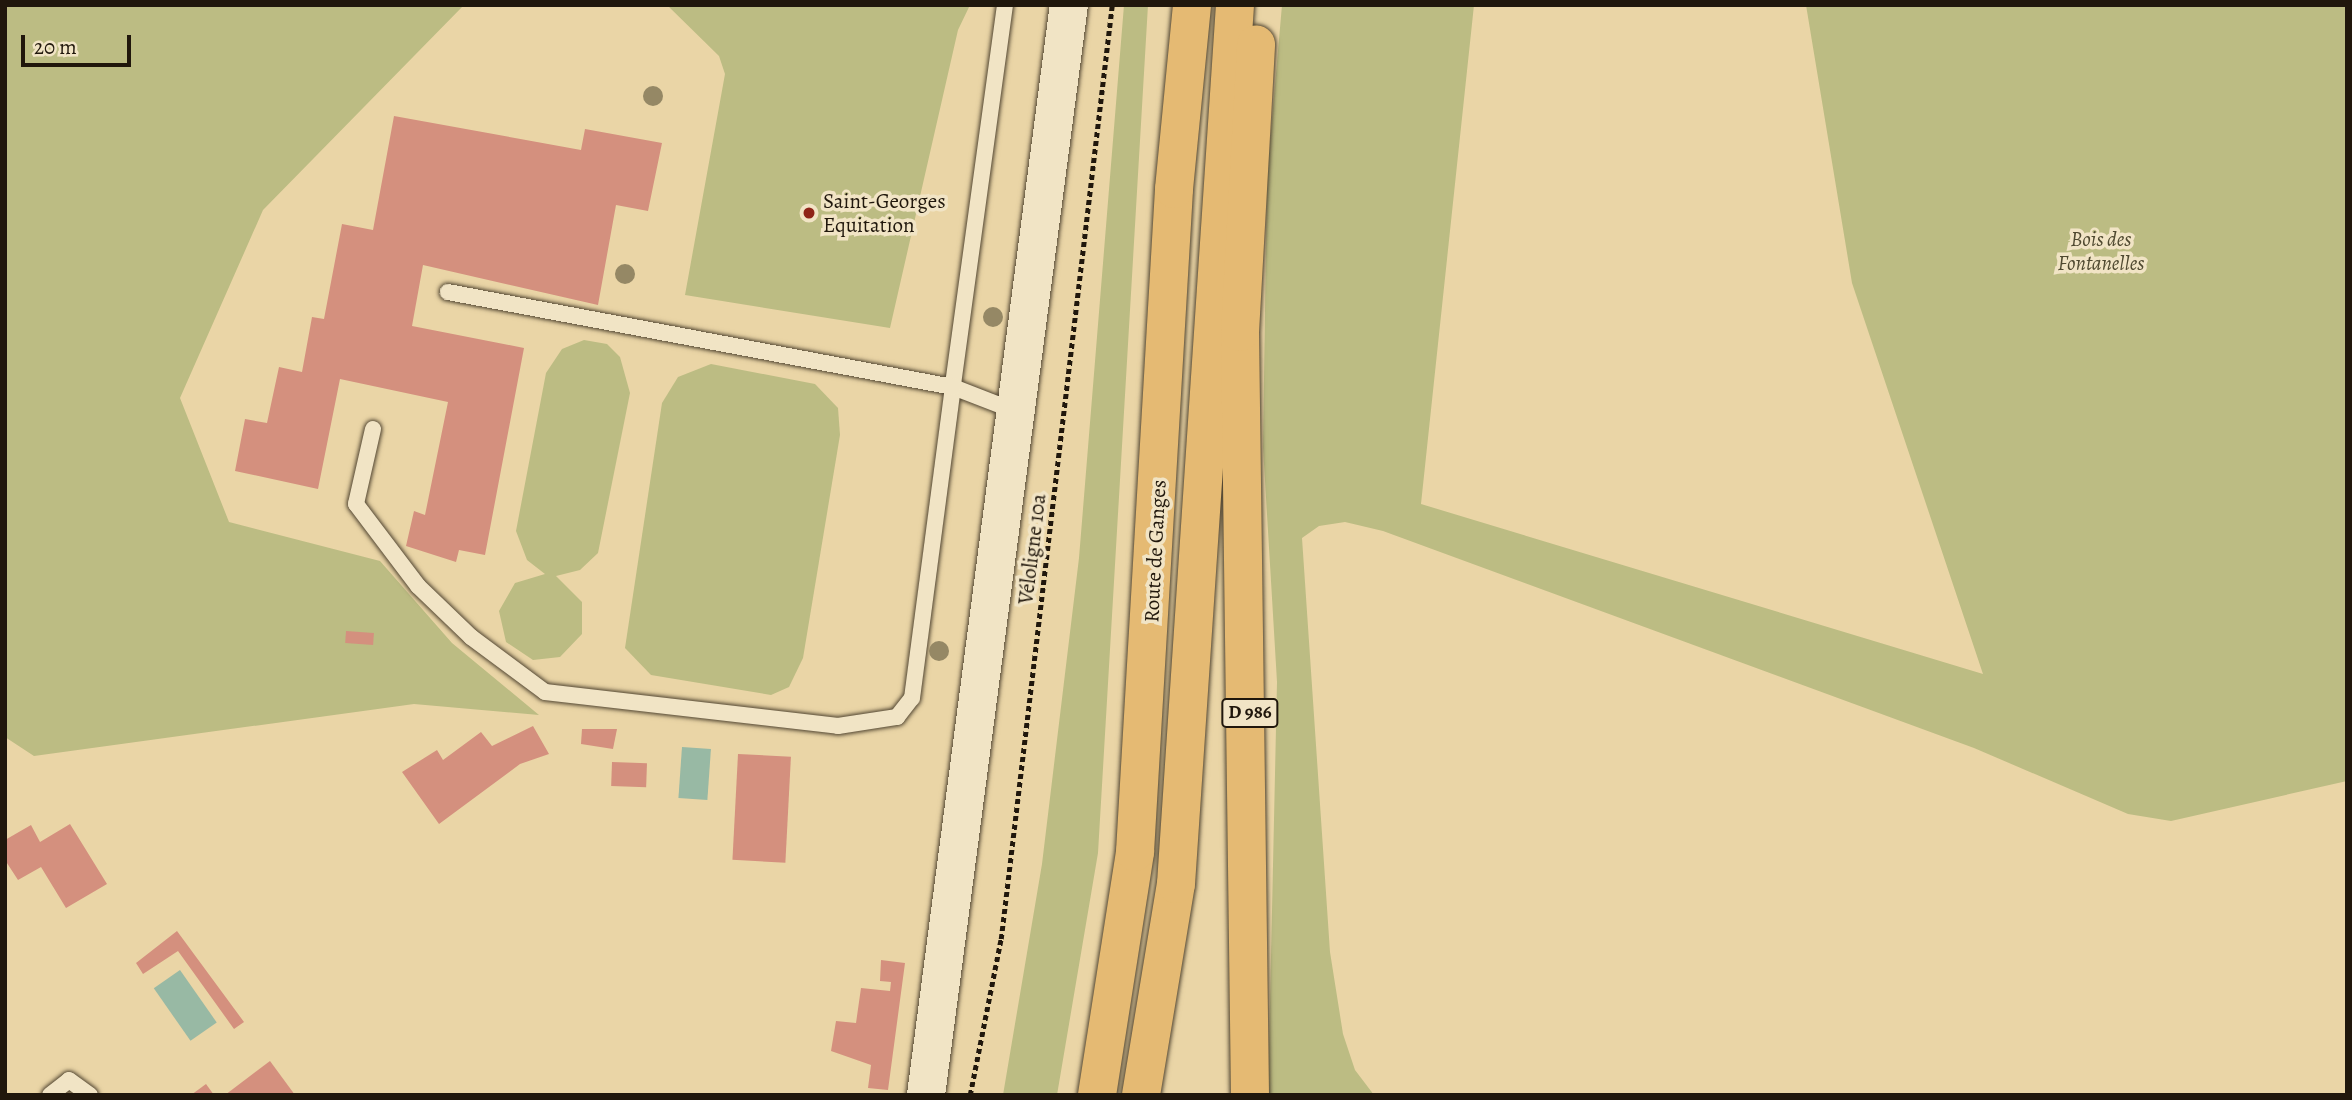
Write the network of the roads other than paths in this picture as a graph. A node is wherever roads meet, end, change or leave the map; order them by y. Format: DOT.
graph roads {
  1 [pos="1004,5"];
  2 [pos="1069,5"];
  3 [pos="1192,5"];
  4 [pos="1235,5"];
  5 [pos="1259,5"];
  6 [pos="448,292"];
  7 [pos="953,387"];
  8 [pos="1019,412"];
  9 [pos="373,429"];
  10 [pos="1249,1090"];
  11 [pos="50,1095"];
  12 [pos="90,1095"];
  13 [pos="926,1095"];
  14 [pos="1097,1095"];
  15 [pos="1141,1095"];
  1 -- 7 [label="lane"];
  2 -- 8 [label="street"];
  3 -- 14 [label="main road, Route de Ganges"];
  4 -- 15 [label="main road, Route de Ganges / D 986"];
  5 -- 10 [label="main road, D 986"];
  6 -- 7 [label="lane"];
  7 -- 8 [label="lane"];
  7 -- 9 [label="lane"];
  8 -- 13 [label="street"];
  11 -- 12 [label="lane"];
}
